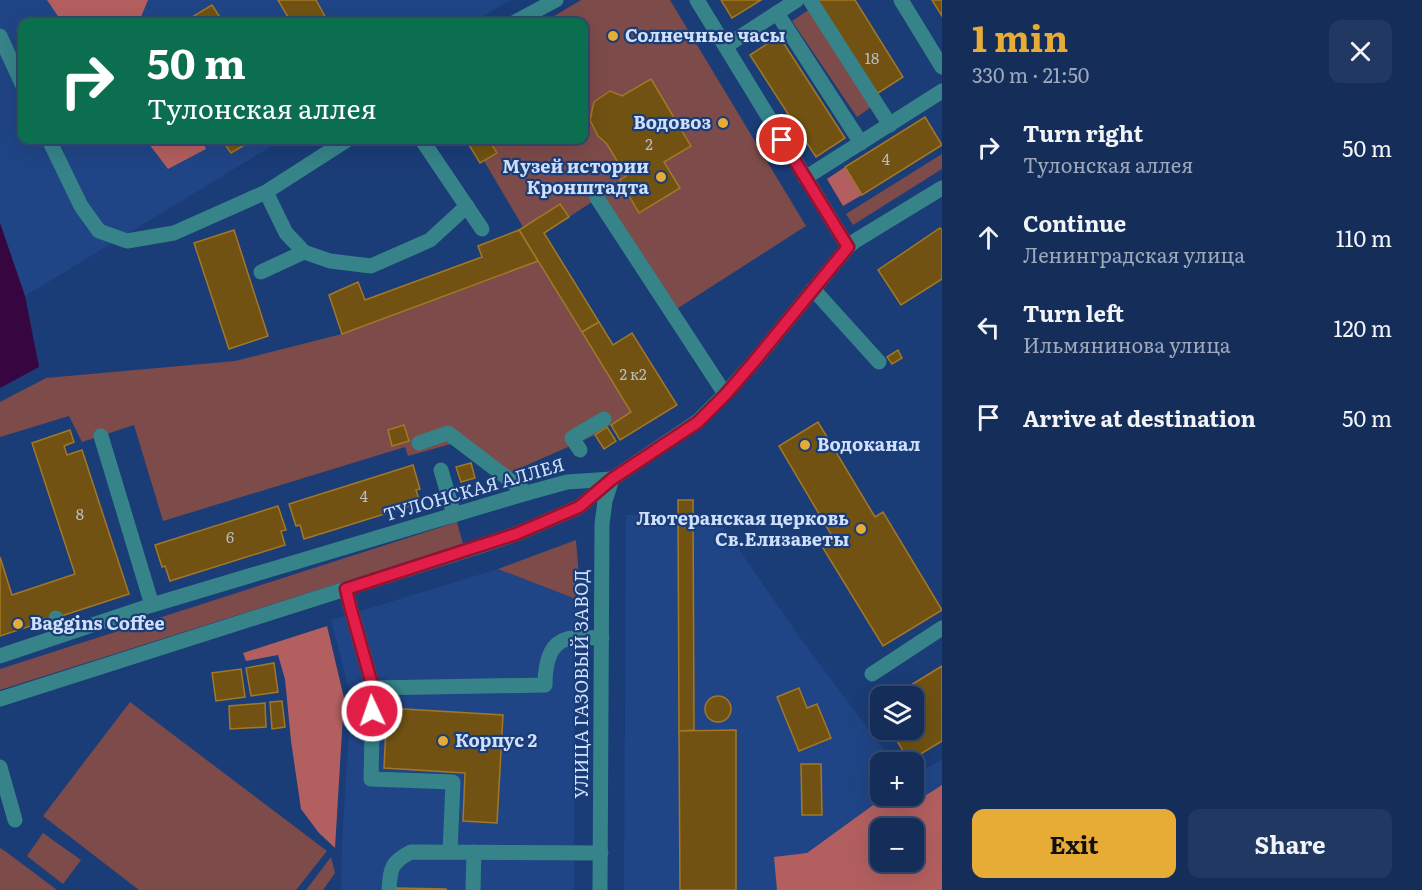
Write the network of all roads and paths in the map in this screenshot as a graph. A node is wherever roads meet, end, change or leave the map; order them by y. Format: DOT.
graph roads {
  1 [pos="556,0"];
  2 [pos="697,0"];
  3 [pos="797,0"];
  4 [pos="810,0"];
  5 [pos="901,0"];
  6 [pos="777,13"];
  7 [pos="522,18"];
  8 [pos="0,36"];
  9 [pos="726,46"];
  10 [pos="942,67"];
  11 [pos="18,75"];
  12 [pos="942,91"];
  13 [pos="890,125"];
  14 [pos="861,143"];
  15 [pos="51,144"];
  16 [pos="341,144"];
  17 [pos="425,144"];
  18 [pos="805,178"];
  19 [pos="942,188"];
  20 [pos="266,192"];
  21 [pos="597,198"];
  22 [pos="467,206"];
  23 [pos="482,229"];
  24 [pos="848,247"];
  25 [pos="304,252"];
  26 [pos="261,272"];
  27 [pos="813,289"];
  28 [pos="879,362"];
  29 [pos="726,394"];
  30 [pos="604,419"];
  31 [pos="101,436"];
  32 [pos="419,443"];
  33 [pos="580,450"];
  34 [pos="441,470"];
  35 [pos="612,479"];
  36 [pos="527,493"];
  37 [pos="454,515"];
  38 [pos="346,589"];
  39 [pos="152,605"];
  40 [pos="56,618"];
  41 [pos="942,628"];
  42 [pos="64,634"];
  43 [pos="602,638"];
  44 [pos="0,656"];
  45 [pos="872,674"];
  46 [pos="373,688"];
  47 [pos="0,699"];
  48 [pos="0,767"];
  49 [pos="15,820"];
  50 [pos="450,852"];
  51 [pos="474,852"];
  52 [pos="601,853"];
  53 [pos="389,890"];
  54 [pos="473,890"];
  55 [pos="600,890"];
  1 -- 7 [label="street"];
  2 -- 9 [label="street"];
  3 -- 6 [label="street"];
  4 -- 13 [label="street"];
  5 -- 10 [label="street"];
  6 -- 9 [label="street"];
  6 -- 14 [label="street"];
  8 -- 11 [label="street"];
  9 -- 18 [label="street"];
  12 -- 13 [label="street"];
  13 -- 14 [label="street"];
  14 -- 18 [label="street"];
  15 -- 20 [label="street"];
  16 -- 20 [label="street"];
  17 -- 22 [label="street"];
  18 -- 24 [label="street"];
  19 -- 24 [label="street"];
  20 -- 25 [label="street"];
  21 -- 29 [label="street"];
  22 -- 23 [label="street"];
  22 -- 25 [label="street"];
  24 -- 27 [label="street"];
  25 -- 26 [label="street"];
  27 -- 28 [label="street"];
  27 -- 29 [label="street"];
  29 -- 35 [label="street"];
  30 -- 33 [label="street"];
  31 -- 39 [label="street"];
  32 -- 36 [label="street"];
  34 -- 37 [label="street"];
  35 -- 36 [label="street, ТУЛОНСКАЯ АЛЛЕЯ"];
  35 -- 38 [label="street"];
  35 -- 43 [label="street, УЛИЦА ГАЗОВЫЙ ЗАВОД"];
  36 -- 37 [label="street, ТУЛОНСКАЯ АЛЛЕЯ"];
  37 -- 39 [label="street, ТУЛОНСКАЯ АЛЛЕЯ"];
  38 -- 46 [label="street"];
  38 -- 47 [label="street"];
  39 -- 42 [label="street, ТУЛОНСКАЯ АЛЛЕЯ"];
  40 -- 42 [label="street"];
  41 -- 45 [label="street"];
  42 -- 44 [label="street, ТУЛОНСКАЯ АЛЛЕЯ"];
  43 -- 46 [label="street"];
  43 -- 52 [label="street, УЛИЦА ГАЗОВЫЙ ЗАВОД"];
  46 -- 50 [label="street"];
  48 -- 49 [label="street"];
  50 -- 51 [label="street"];
  50 -- 53 [label="street"];
  51 -- 52 [label="street"];
  51 -- 54 [label="street"];
  52 -- 55 [label="street, УЛИЦА ГАЗОВЫЙ ЗАВОД"];
}
